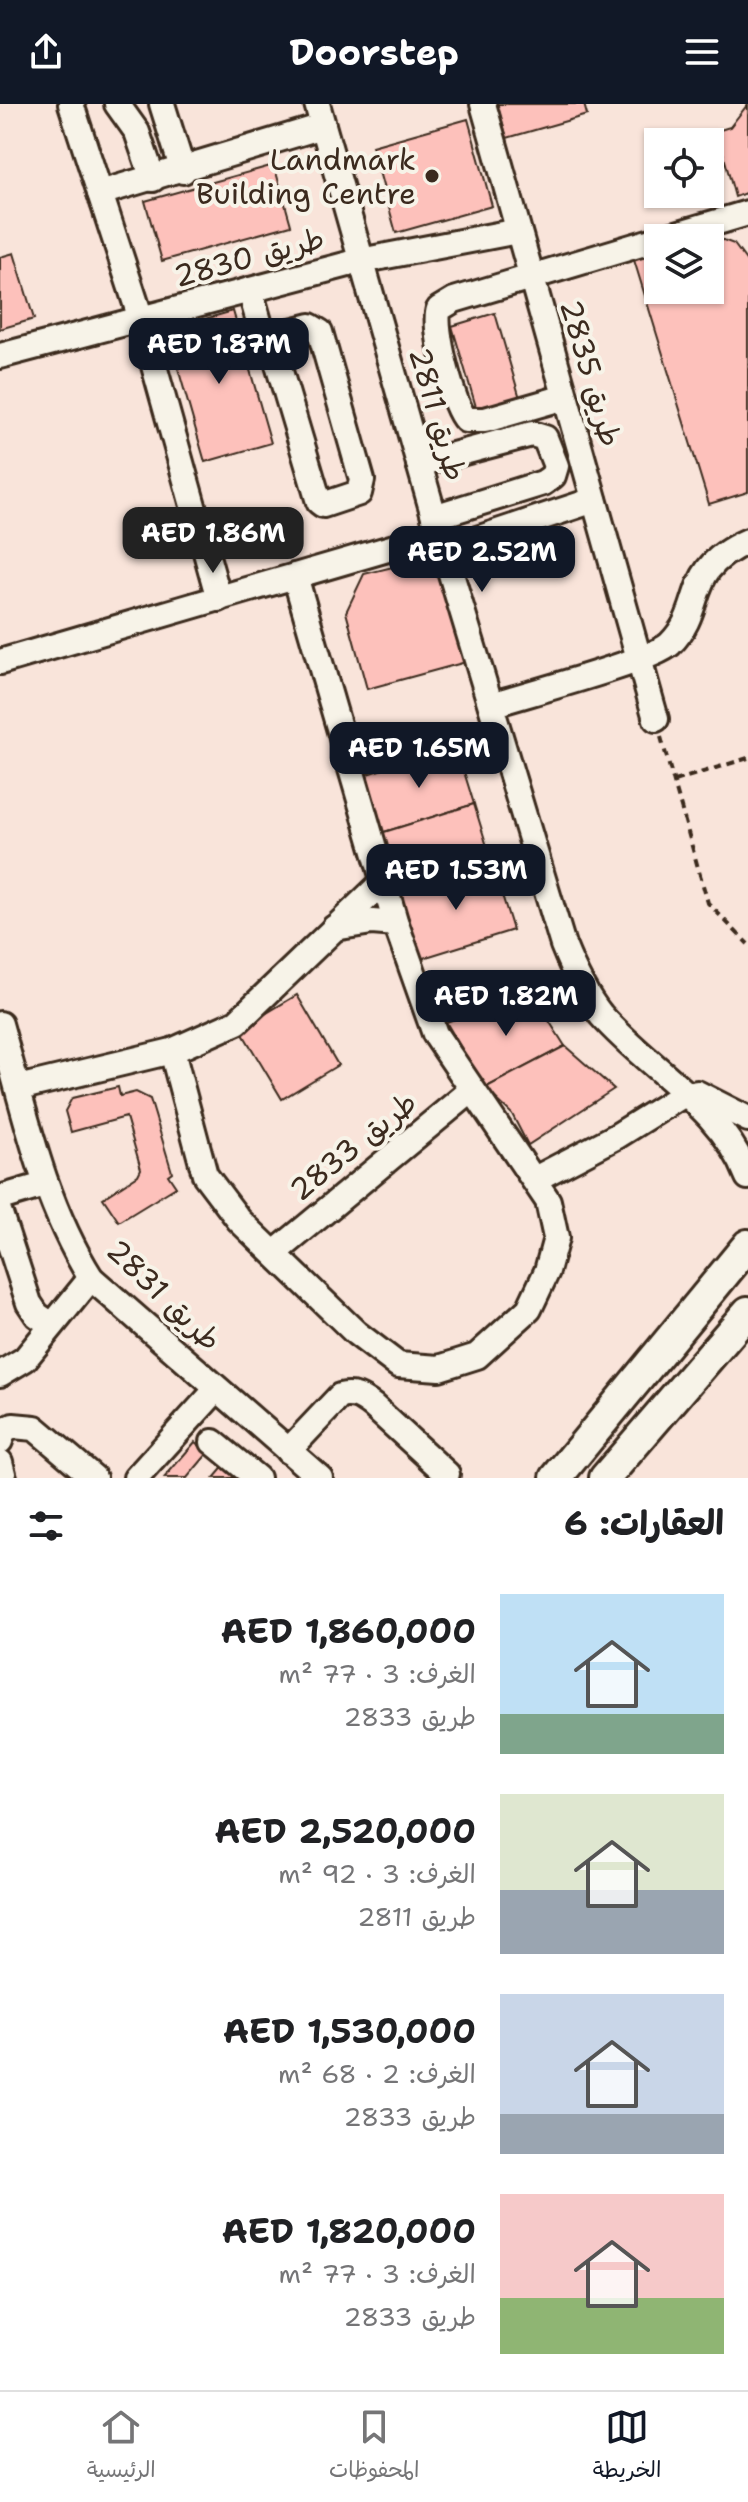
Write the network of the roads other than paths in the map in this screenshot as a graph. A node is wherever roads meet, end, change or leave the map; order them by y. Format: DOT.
graph roads {
  1 [pos="71,104"];
  2 [pos="117,104"];
  3 [pos="162,104"];
  4 [pos="483,104"];
  5 [pos="320,115"];
  6 [pos="183,171"];
  7 [pos="153,179"];
  8 [pos="100,193"];
  9 [pos="748,213"];
  10 [pos="711,224"];
  11 [pos="518,231"];
  12 [pos="644,244"];
  13 [pos="360,261"];
  14 [pos="530,277"];
  15 [pos="258,288"];
  16 [pos="141,319"];
  17 [pos="277,346"];
  18 [pos="0,356"];
  19 [pos="565,397"];
  20 [pos="419,464"];
  21 [pos="594,500"];
  22 [pos="439,534"];
  23 [pos="748,541"];
  24 [pos="295,576"];
  25 [pos="219,599"];
  26 [pos="640,658"];
  27 [pos="0,662"];
  28 [pos="491,705"];
  29 [pos="656,719"];
  30 [pos="385,880"];
  31 [pos="396,924"];
  32 [pos="334,928"];
  33 [pos="0,1024"];
  34 [pos="172,1051"];
  35 [pos="668,1075"];
  36 [pos="18,1088"];
  37 [pos="472,1090"];
  38 [pos="686,1093"];
  39 [pos="748,1119"];
  40 [pos="748,1177"];
  41 [pos="535,1179"];
  42 [pos="44,1185"];
  43 [pos="0,1198"];
  44 [pos="0,1214"];
  45 [pos="748,1245"];
  46 [pos="276,1252"];
  47 [pos="91,1278"];
  48 [pos="748,1312"];
  49 [pos="52,1325"];
  50 [pos="0,1374"];
  51 [pos="217,1389"];
  52 [pos="0,1441"];
  53 [pos="213,1442"];
  54 [pos="288,1451"];
  55 [pos="0,1462"];
  56 [pos="447,1474"];
  57 [pos="4,1478"];
  58 [pos="94,1478"];
  59 [pos="136,1478"];
  60 [pos="257,1478"];
  61 [pos="320,1478"];
  62 [pos="556,1478"];
  63 [pos="605,1478"];
  1 -- 8 [label="street, طريق 2830"];
  2 -- 7 [label="street"];
  3 -- 6 [label="street"];
  4 -- 11 [label="street, طريق 2835"];
  5 -- 6 [label="street"];
  5 -- 13 [label="street, طريق 2811"];
  6 -- 7 [label="street"];
  7 -- 8 [label="street"];
  8 -- 16 [label="street, طريق 2830"];
  9 -- 10 [label="street"];
  11 -- 13 [label="street, طريق 2830"];
  11 -- 14 [label="street, طريق 2835"];
  12 -- 14 [label="street"];
  13 -- 15 [label="street, طريق 2830"];
  13 -- 20 [label="street, طريق 2811"];
  14 -- 19 [label="street, طريق 2835"];
  14 -- 19 [label="street"];
  15 -- 16 [label="street, طريق 2830"];
  15 -- 17 [label="street"];
  16 -- 18 [label="street"];
  16 -- 25 [label="street"];
  17 -- 17 [label="street"];
  19 -- 21 [label="street, طريق 2835"];
  20 -- 22 [label="street, طريق 2811"];
  20 -- 22 [label="street"];
  21 -- 22 [label="street"];
  21 -- 26 [label="street, طريق 2835"];
  22 -- 24 [label="street"];
  22 -- 28 [label="street, طريق 2811"];
  23 -- 26 [label="street"];
  24 -- 25 [label="street"];
  24 -- 30 [label="street"];
  25 -- 27 [label="street"];
  26 -- 28 [label="street"];
  26 -- 29 [label="street, طريق 2835"];
  28 -- 35 [label="street, طريق 2811"];
  30 -- 31 [label="street"];
  30 -- 32 [label="street"];
  31 -- 32 [label="street"];
  31 -- 37 [label="street"];
  32 -- 34 [label="street"];
  33 -- 36 [label="street, طريق 2831"];
  34 -- 36 [label="street"];
  34 -- 46 [label="street"];
  35 -- 38 [label="street, طريق 2811"];
  35 -- 39 [label="street, طريق 2811"];
  36 -- 42 [label="street, طريق 2831"];
  37 -- 41 [label="street"];
  37 -- 46 [label="street, طريق 2833"];
  38 -- 40 [label="street, طريق 2811"];
  38 -- 41 [label="street"];
  41 -- 46 [label="street"];
  42 -- 43 [label="street"];
  42 -- 47 [label="street, طريق 2831"];
  44 -- 49 [label="street"];
  45 -- 62 [label="main road"];
  47 -- 49 [label="street"];
  47 -- 51 [label="street, طريق 2831"];
  48 -- 63 [label="main road"];
  49 -- 50 [label="street"];
  51 -- 54 [label="street, طريق 2831"];
  51 -- 59 [label="street"];
  52 -- 58 [label="street"];
  53 -- 60 [label="street"];
  54 -- 56 [label="street"];
  54 -- 61 [label="street, طريق 2831"];
  55 -- 57 [label="street"];
}
